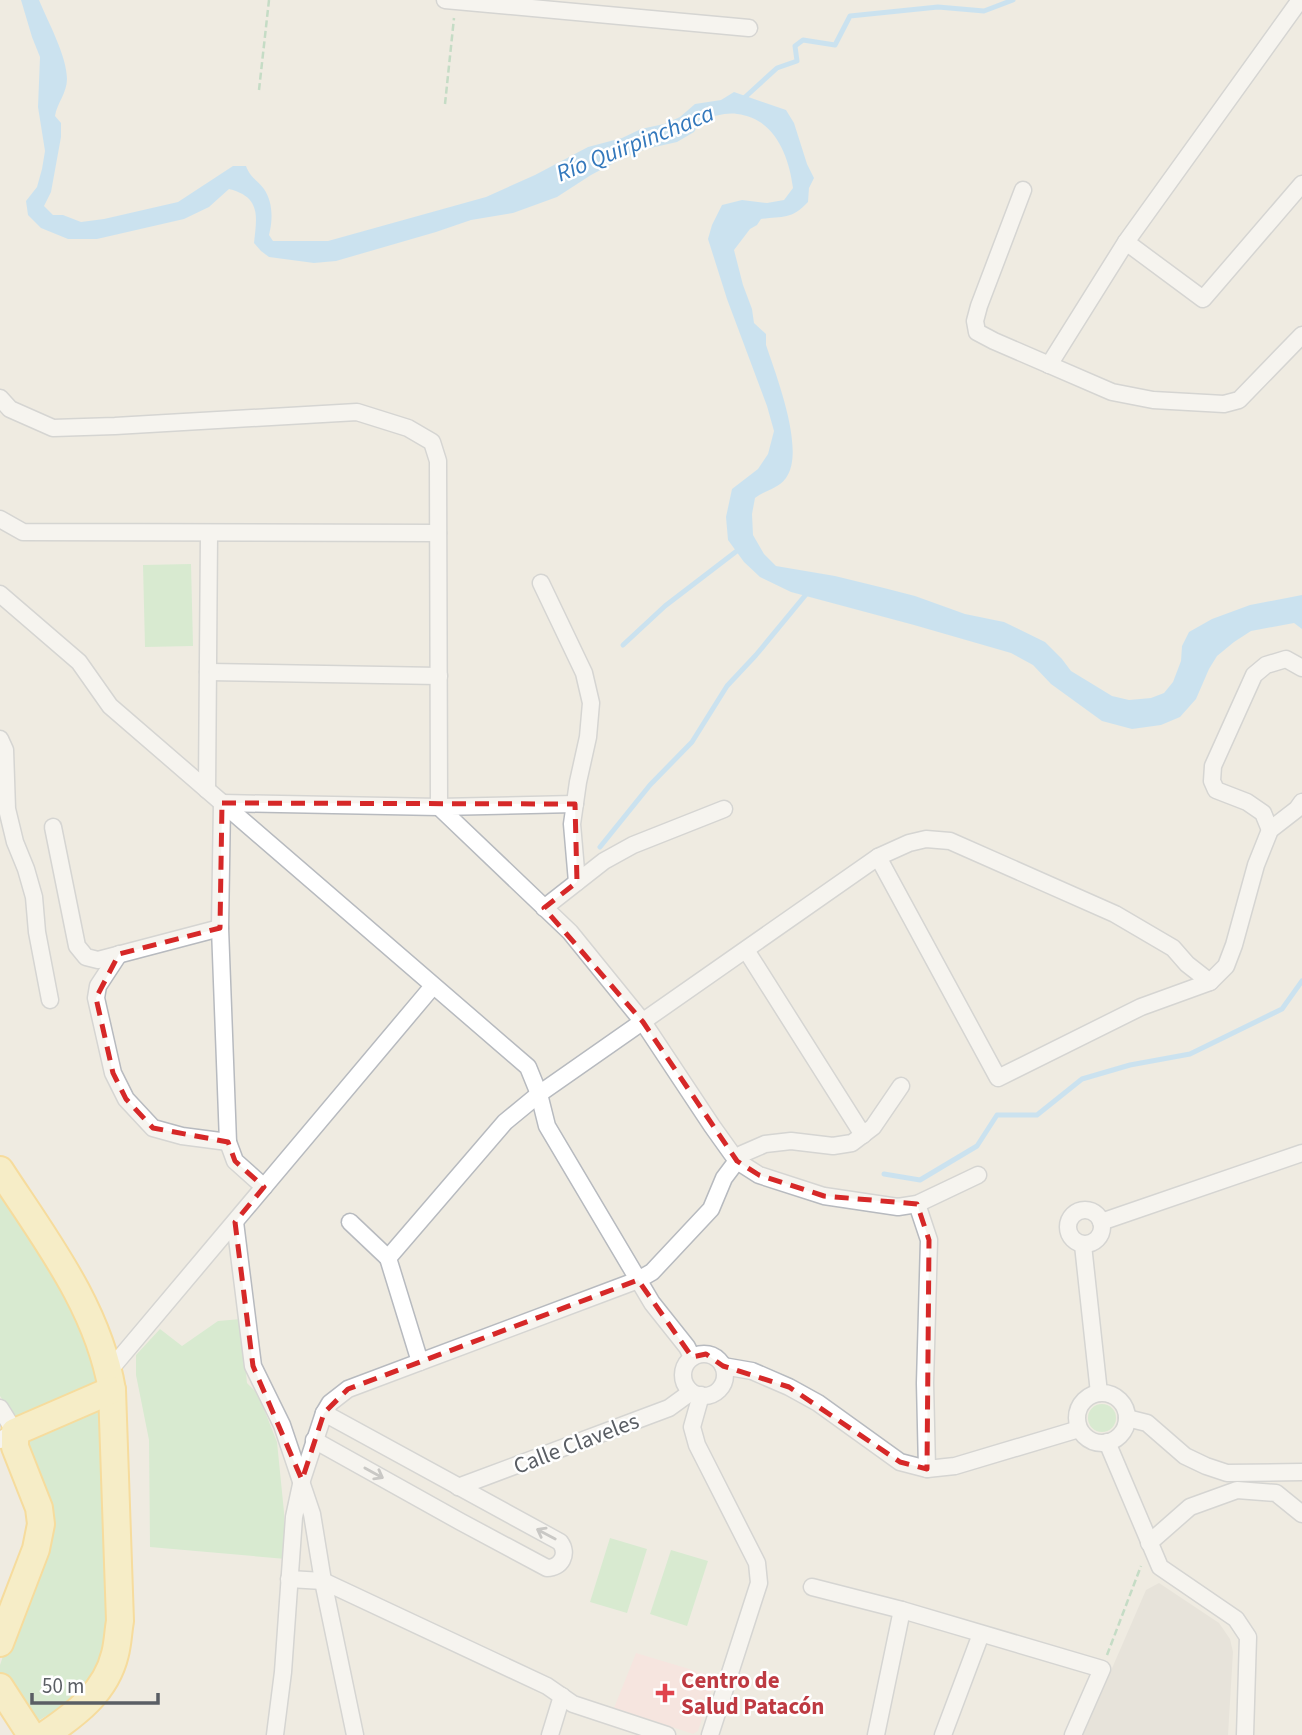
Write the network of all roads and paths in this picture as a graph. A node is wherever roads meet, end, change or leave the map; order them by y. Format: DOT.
graph roads {
  1 [pos="270,0"];
  2 [pos="445,0"];
  3 [pos="1300,0"];
  4 [pos="456,1"];
  5 [pos="749,27"];
  6 [pos="259,90"];
  7 [pos="445,104"];
  8 [pos="1302,184"];
  9 [pos="1023,190"];
  10 [pos="1126,242"];
  11 [pos="1302,335"];
  12 [pos="1049,365"];
  13 [pos="0,398"];
  14 [pos="0,519"];
  15 [pos="209,533"];
  16 [pos="438,533"];
  17 [pos="541,583"];
  18 [pos="0,594"];
  19 [pos="1302,668"];
  20 [pos="208,672"];
  21 [pos="439,676"];
  22 [pos="0,739"];
  23 [pos="207,790"];
  24 [pos="1302,802"];
  25 [pos="222,803"];
  26 [pos="575,804"];
  27 [pos="439,807"];
  28 [pos="724,809"];
  29 [pos="53,827"];
  30 [pos="1270,830"];
  31 [pos="878,857"];
  32 [pos="577,882"];
  33 [pos="544,908"];
  34 [pos="220,928"];
  35 [pos="746,950"];
  36 [pos="119,954"];
  37 [pos="1210,982"];
  38 [pos="433,986"];
  39 [pos="50,1000"];
  40 [pos="643,1022"];
  41 [pos="901,1086"];
  42 [pos="539,1094"];
  43 [pos="863,1135"];
  44 [pos="228,1142"];
  45 [pos="1302,1153"];
  46 [pos="737,1161"];
  47 [pos="0,1170"];
  48 [pos="978,1175"];
  49 [pos="264,1187"];
  50 [pos="916,1204"];
  51 [pos="235,1222"];
  52 [pos="350,1222"];
  53 [pos="1101,1222"];
  54 [pos="1083,1245"];
  55 [pos="388,1258"];
  56 [pos="638,1280"];
  57 [pos="692,1357"];
  58 [pos="421,1362"];
  59 [pos="723,1366"];
  60 [pos="111,1380"];
  61 [pos="1099,1393"];
  62 [pos="696,1394"];
  63 [pos="0,1408"];
  64 [pos="324,1413"];
  65 [pos="1127,1418"];
  66 [pos="1079,1429"];
  67 [pos="8,1436"];
  68 [pos="314,1440"];
  69 [pos="1107,1443"];
  70 [pos="927,1469"];
  71 [pos="1302,1472"];
  72 [pos="302,1480"];
  73 [pos="458,1487"];
  74 [pos="1302,1514"];
  75 [pos="1149,1543"];
  76 [pos="289,1579"];
  77 [pos="323,1581"];
  78 [pos="812,1587"];
  79 [pos="902,1610"];
  80 [pos="981,1634"];
  81 [pos="0,1643"];
  82 [pos="1102,1669"];
  83 [pos="0,1687"];
  84 [pos="562,1696"];
  85 [pos="31,1735"];
  86 [pos="45,1735"];
  87 [pos="275,1735"];
  88 [pos="355,1735"];
  89 [pos="550,1735"];
  90 [pos="667,1735"];
  91 [pos="710,1735"];
  92 [pos="876,1735"];
  93 [pos="943,1735"];
  94 [pos="1073,1735"];
  95 [pos="1245,1735"];
  1 -- 6 [label="path"];
  2 -- 4 [label="street"];
  3 -- 10 [label="street"];
  4 -- 5 [label="street"];
  4 -- 7 [label="path"];
  8 -- 10 [label="street"];
  9 -- 12 [label="street"];
  10 -- 12 [label="street"];
  11 -- 12 [label="street"];
  13 -- 16 [label="street"];
  14 -- 15 [label="street"];
  15 -- 16 [label="street"];
  15 -- 20 [label="street"];
  16 -- 21 [label="street"];
  17 -- 26 [label="street"];
  18 -- 23 [label="street"];
  19 -- 30 [label="street"];
  20 -- 21 [label="street"];
  20 -- 23 [label="street"];
  21 -- 27 [label="street"];
  22 -- 39 [label="street"];
  23 -- 25 [label="street"];
  24 -- 30 [label="street"];
  25 -- 27 [label="street"];
  25 -- 34 [label="street"];
  25 -- 38 [label="street"];
  26 -- 27 [label="street"];
  26 -- 32 [label="street"];
  27 -- 33 [label="street"];
  28 -- 32 [label="street"];
  29 -- 36 [label="street"];
  30 -- 37 [label="street"];
  31 -- 35 [label="street"];
  31 -- 37 [label="street"];
  31 -- 37 [label="street"];
  32 -- 33 [label="street"];
  33 -- 40 [label="street"];
  34 -- 36 [label="street"];
  34 -- 44 [label="street"];
  35 -- 40 [label="street"];
  35 -- 43 [label="street"];
  36 -- 44 [label="street"];
  38 -- 42 [label="street"];
  38 -- 49 [label="street"];
  40 -- 42 [label="street"];
  40 -- 46 [label="street"];
  41 -- 43 [label="street"];
  42 -- 55 [label="street"];
  42 -- 56 [label="street"];
  43 -- 46 [label="street"];
  44 -- 49 [label="street"];
  45 -- 53 [label="street"];
  46 -- 50 [label="street"];
  46 -- 56 [label="street"];
  47 -- 60 [label="main road"];
  48 -- 50 [label="street"];
  49 -- 51 [label="street"];
  50 -- 70 [label="street"];
  51 -- 60 [label="street"];
  51 -- 72 [label="street"];
  52 -- 55 [label="street"];
  53 -- 54 [label="street"];
  53 -- 54 [label="street"];
  54 -- 61 [label="street"];
  55 -- 58 [label="street"];
  56 -- 57 [label="street"];
  56 -- 58 [label="street"];
  57 -- 59 [label="street"];
  57 -- 62 [label="street"];
  58 -- 64 [label="street"];
  59 -- 62 [label="street"];
  59 -- 70 [label="street"];
  60 -- 67 [label="main road"];
  60 -- 86 [label="main road"];
  61 -- 65 [label="street"];
  61 -- 66 [label="street"];
  62 -- 73 [label="street, Calle Claveles"];
  62 -- 91 [label="street"];
  63 -- 67 [label="street"];
  64 -- 68 [label="street"];
  64 -- 73 [label="street"];
  65 -- 69 [label="street"];
  65 -- 71 [label="street"];
  66 -- 69 [label="street"];
  66 -- 70 [label="street"];
  67 -- 81 [label="main road"];
  68 -- 72 [label="street"];
  68 -- 73 [label="street, one-way"];
  69 -- 75 [label="street"];
  72 -- 76 [label="street"];
  72 -- 77 [label="street"];
  74 -- 75 [label="street"];
  75 -- 82 [label="path"];
  75 -- 95 [label="street"];
  76 -- 77 [label="street"];
  76 -- 87 [label="street"];
  77 -- 84 [label="street"];
  77 -- 88 [label="street"];
  78 -- 79 [label="street"];
  79 -- 80 [label="street"];
  79 -- 92 [label="street"];
  80 -- 82 [label="street"];
  80 -- 93 [label="street"];
  82 -- 94 [label="street"];
  83 -- 85 [label="main road"];
  84 -- 89 [label="street"];
  84 -- 90 [label="street"];
}
